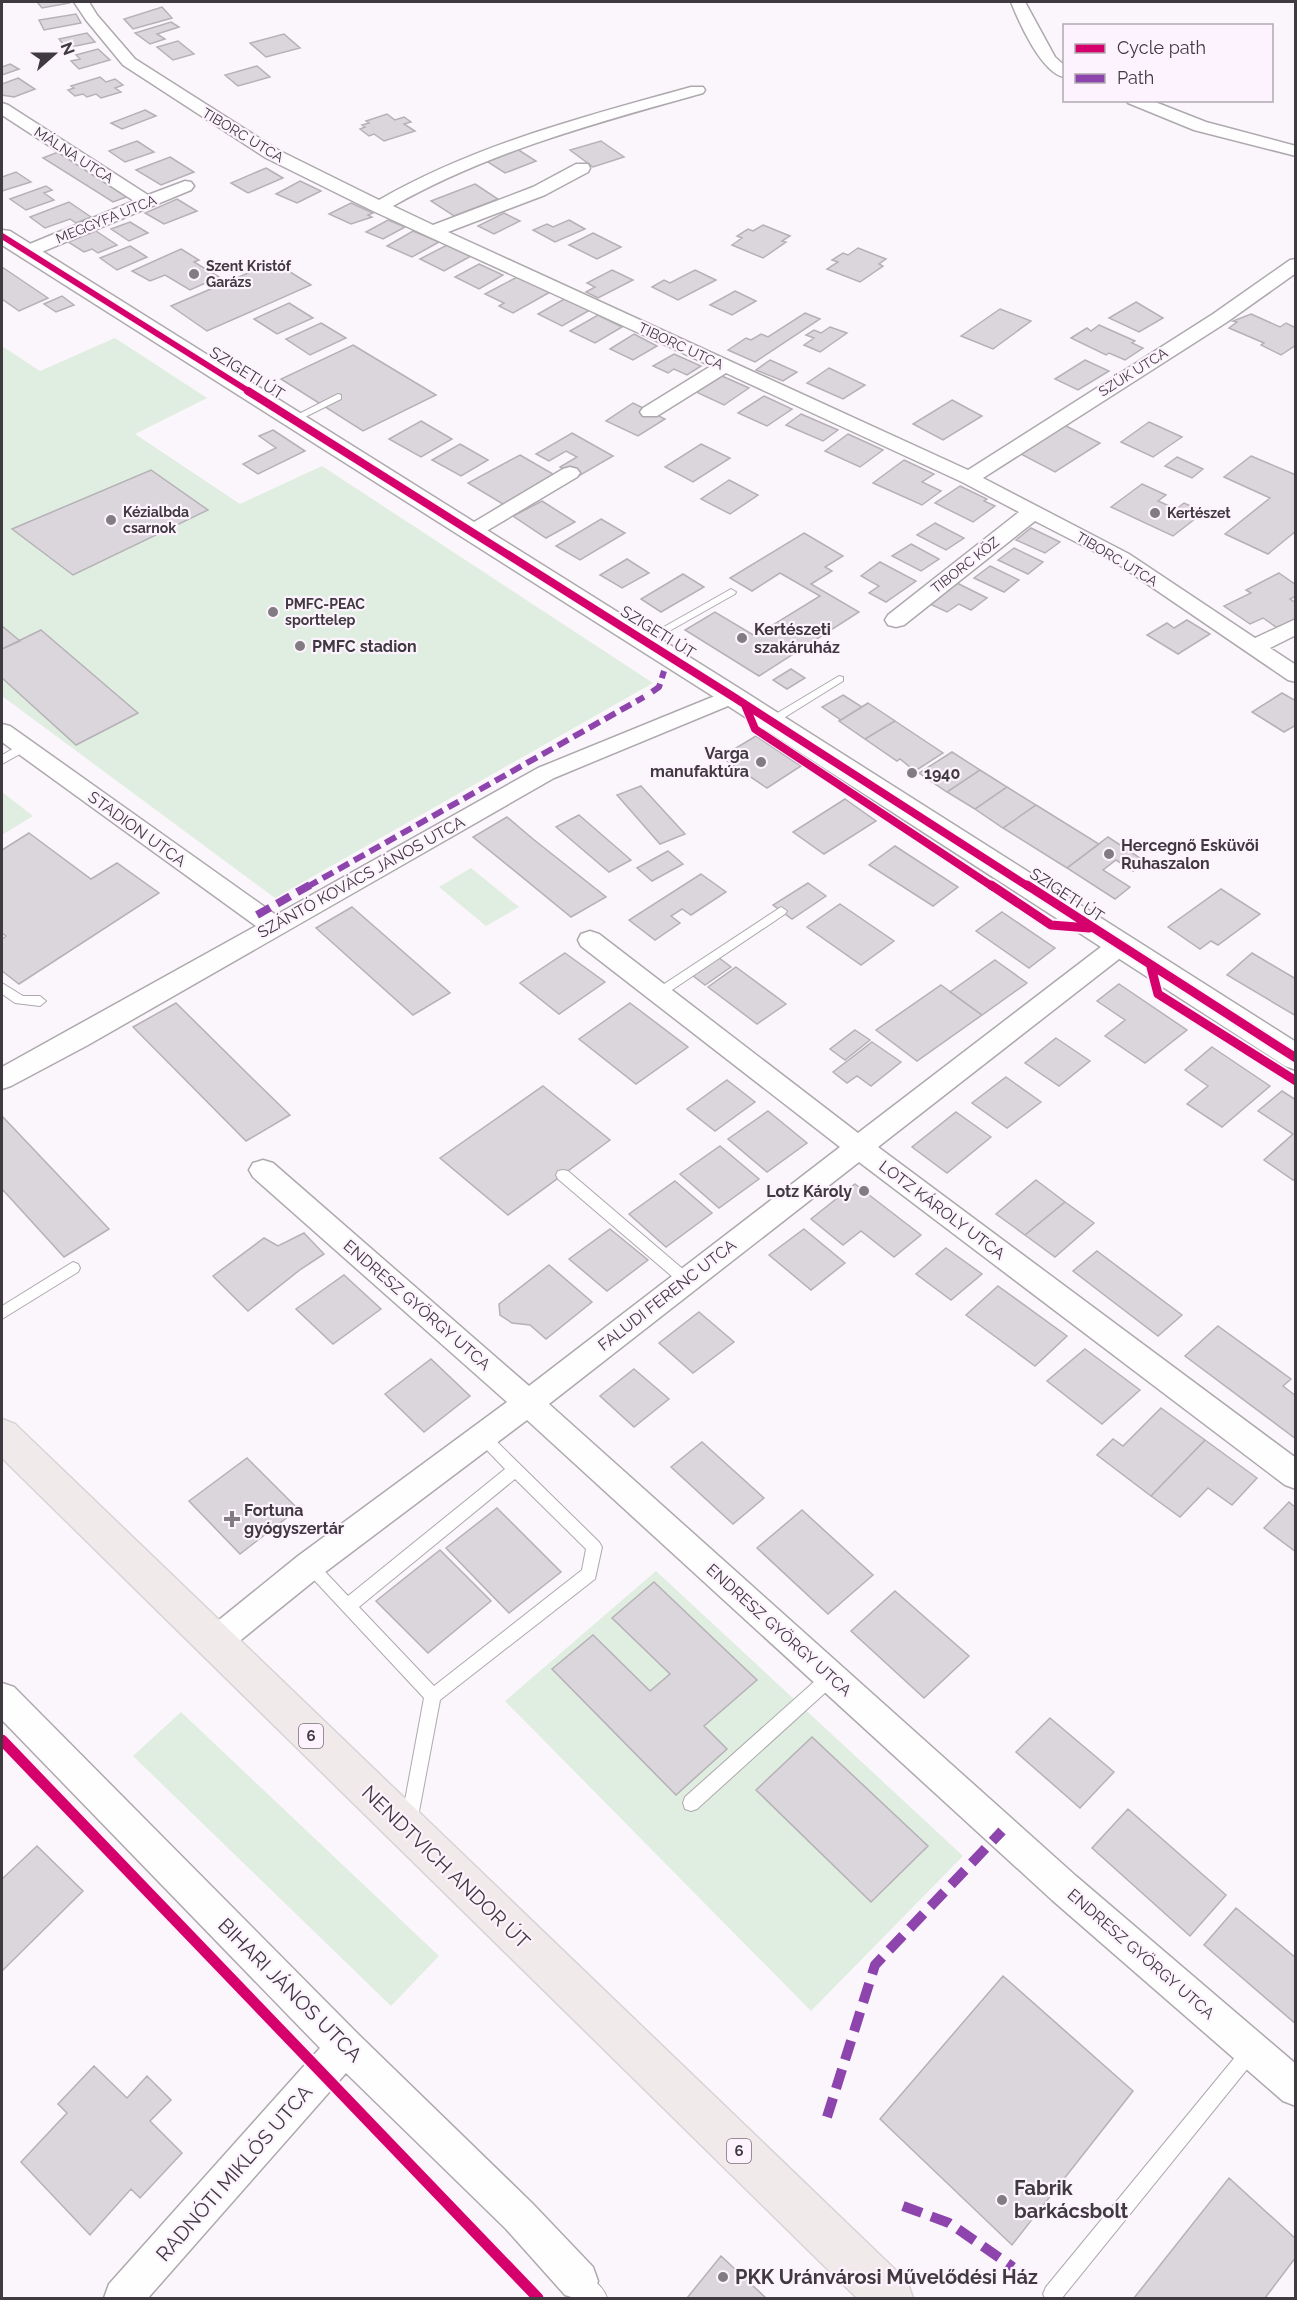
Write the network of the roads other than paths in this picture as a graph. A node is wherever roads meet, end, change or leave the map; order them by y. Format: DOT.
graph roads {
  1 [pos="82,2"];
  2 [pos="1018,2"];
  3 [pos="1063,70"];
  4 [pos="697,90"];
  5 [pos="1139,102"];
  6 [pos="2,108"];
  7 [pos="1296,151"];
  8 [pos="582,168"];
  9 [pos="185,186"];
  10 [pos="147,202"];
  11 [pos="379,207"];
  12 [pos="433,231"];
  13 [pos="2,236"];
  14 [pos="26,252"];
  15 [pos="1296,264"];
  16 [pos="725,366"];
  17 [pos="338,397"];
  18 [pos="650,412"];
  19 [pos="292,420"];
  20 [pos="570,473"];
  21 [pos="969,478"];
  22 [pos="1034,511"];
  23 [pos="471,532"];
  24 [pos="731,592"];
  25 [pos="896,620"];
  26 [pos="1296,626"];
  27 [pos="644,641"];
  28 [pos="1254,647"];
  29 [pos="1296,675"];
  30 [pos="839,679"];
  31 [pos="732,696"];
  32 [pos="770,721"];
  33 [pos="2,731"];
  34 [pos="23,747"];
  35 [pos="2,760"];
  36 [pos="781,911"];
  37 [pos="273,926"];
  38 [pos="591,940"];
  39 [pos="1119,946"];
  40 [pos="2,988"];
  41 [pos="659,993"];
  42 [pos="39,1000"];
  43 [pos="1296,1058"];
  44 [pos="2,1079"];
  45 [pos="858,1147"];
  46 [pos="263,1170"];
  47 [pos="563,1175"];
  48 [pos="73,1268"];
  49 [pos="686,1280"];
  50 [pos="2,1313"];
  51 [pos="528,1403"];
  52 [pos="2,1435"];
  53 [pos="482,1436"];
  54 [pos="516,1469"];
  55 [pos="1296,1476"];
  56 [pos="309,1566"];
  57 [pos="348,1606"];
  58 [pos="214,1642"];
  59 [pos="831,1677"];
  60 [pos="433,1696"];
  61 [pos="2,1698"];
  62 [pos="692,1803"];
  63 [pos="408,1830"];
  64 [pos="345,2047"];
  65 [pos="1253,2050"];
  66 [pos="1296,2088"];
  67 [pos="588,2290"];
  68 [pos="1053,2294"];
  69 [pos="123,2298"];
  70 [pos="890,2298"];
  1 -- 11 [label="street, TIBORC UTCA"];
  2 -- 3 [label="street"];
  4 -- 11 [label="street"];
  5 -- 7 [label="street"];
  6 -- 10 [label="street, MÁLNA UTCA"];
  8 -- 12 [label="street"];
  9 -- 10 [label="street, MEGGYFA UTCA"];
  10 -- 14 [label="street, MEGGYFA UTCA"];
  11 -- 12 [label="street, TIBORC UTCA"];
  12 -- 16 [label="street, TIBORC UTCA"];
  13 -- 14 [label="street, SZIGETI ÚT"];
  14 -- 19 [label="street, SZIGETI ÚT"];
  15 -- 21 [label="street, SZŰK UTCA"];
  16 -- 18 [label="street"];
  16 -- 21 [label="street, TIBORC UTCA"];
  17 -- 19 [label="lane"];
  19 -- 23 [label="street, SZIGETI ÚT"];
  20 -- 23 [label="street"];
  21 -- 22 [label="street, TIBORC UTCA"];
  22 -- 25 [label="street, TIBORC KÖZ"];
  22 -- 28 [label="street, TIBORC UTCA"];
  23 -- 27 [label="street, SZIGETI ÚT"];
  24 -- 27 [label="lane"];
  26 -- 28 [label="street"];
  27 -- 31 [label="street, SZIGETI ÚT"];
  28 -- 29 [label="street, TIBORC UTCA"];
  30 -- 32 [label="lane"];
  31 -- 32 [label="street, SZIGETI ÚT"];
  31 -- 37 [label="street, SZÁNTÓ KOVÁCS JÁNOS UTCA"];
  32 -- 39 [label="street, SZIGETI ÚT"];
  33 -- 34 [label="street, STADION UTCA"];
  34 -- 35 [label="lane"];
  34 -- 37 [label="street, STADION UTCA"];
  36 -- 41 [label="lane"];
  37 -- 44 [label="street, SZÁNTÓ KOVÁCS JÁNOS UTCA"];
  38 -- 41 [label="street, LOTZ KÁROLY UTCA"];
  39 -- 43 [label="street, SZIGETI ÚT"];
  39 -- 45 [label="street, FALUDI FERENC UTCA"];
  40 -- 42 [label="lane"];
  41 -- 45 [label="street, LOTZ KÁROLY UTCA"];
  45 -- 49 [label="street, FALUDI FERENC UTCA"];
  45 -- 55 [label="street, LOTZ KÁROLY UTCA"];
  46 -- 51 [label="street, ENDRESZ GYÖRGY UTCA"];
  47 -- 49 [label="lane"];
  48 -- 50 [label="lane"];
  49 -- 51 [label="street, FALUDI FERENC UTCA"];
  51 -- 53 [label="street, FALUDI FERENC UTCA"];
  51 -- 59 [label="street, ENDRESZ GYÖRGY UTCA"];
  52 -- 58 [label="main road, NENDTVICH ANDOR ÚT / 6"];
  53 -- 54 [label="lane"];
  53 -- 56 [label="street, FALUDI FERENC UTCA"];
  54 -- 57 [label="lane"];
  54 -- 60 [label="lane"];
  56 -- 57 [label="lane"];
  56 -- 58 [label="street, FALUDI FERENC UTCA"];
  57 -- 60 [label="lane"];
  58 -- 63 [label="main road, NENDTVICH ANDOR ÚT / 6"];
  59 -- 62 [label="lane"];
  59 -- 65 [label="street, ENDRESZ GYÖRGY UTCA"];
  60 -- 63 [label="lane"];
  61 -- 64 [label="street, BIHARI JÁNOS UTCA"];
  63 -- 70 [label="main road, NENDTVICH ANDOR ÚT / 6"];
  64 -- 67 [label="street, BIHARI JÁNOS UTCA"];
  64 -- 69 [label="street, RADNÓTI MIKLÓS UTCA"];
  65 -- 66 [label="street, ENDRESZ GYÖRGY UTCA"];
  65 -- 68 [label="lane"];
}
